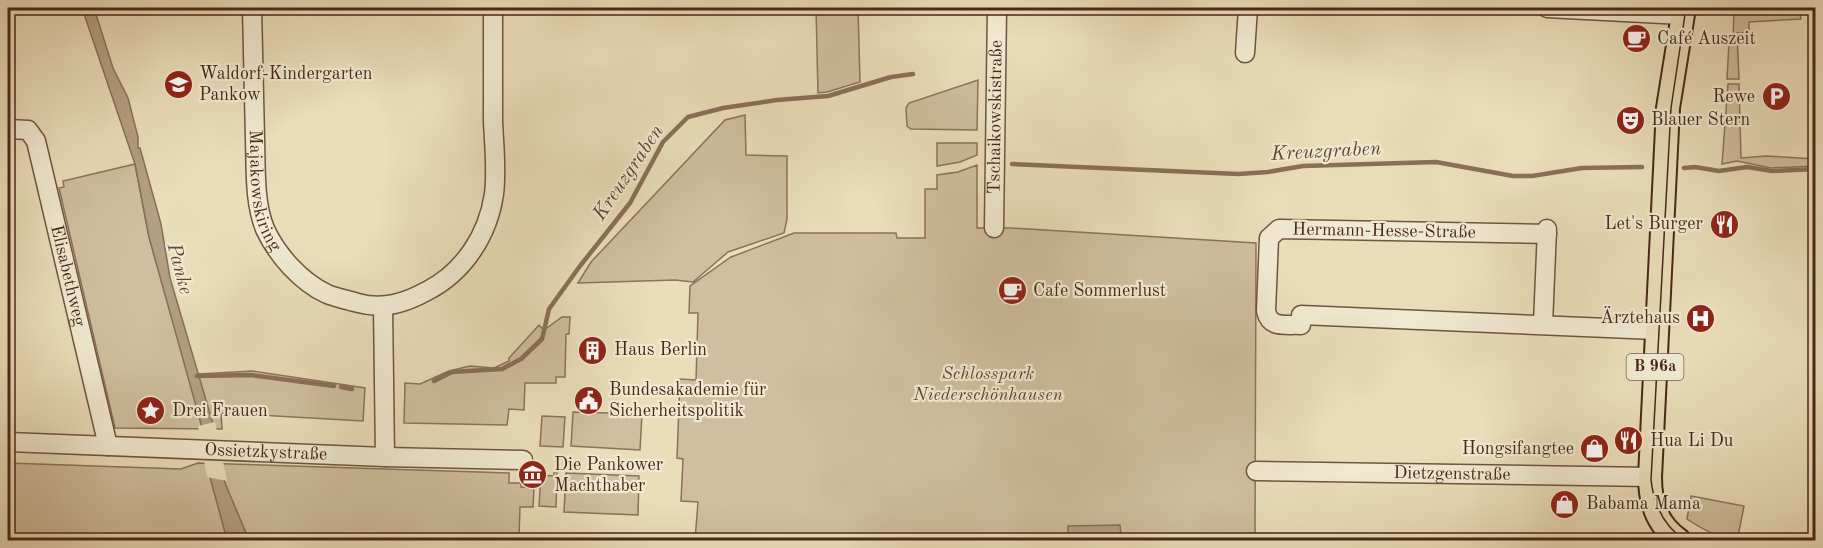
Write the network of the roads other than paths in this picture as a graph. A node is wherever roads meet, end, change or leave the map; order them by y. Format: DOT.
graph roads {
  1 [pos="252,8"];
  2 [pos="492,8"];
  3 [pos="997,8"];
  4 [pos="1248,8"];
  5 [pos="1546,8"];
  6 [pos="1683,11"];
  7 [pos="1245,53"];
  8 [pos="8,129"];
  9 [pos="994,228"];
  10 [pos="383,306"];
  11 [pos="1543,324"];
  12 [pos="1656,330"];
  13 [pos="8,442"];
  14 [pos="108,446"];
  15 [pos="385,457"];
  16 [pos="523,460"];
  17 [pos="1256,471"];
  18 [pos="1650,471"];
  19 [pos="1679,540"];
  1 -- 10 [label="street, Majakowskiring"];
  2 -- 10 [label="street, Majakowskiring"];
  3 -- 9 [label="street, Tschaikowskistraße"];
  4 -- 7 [label="street"];
  5 -- 6 [label="street"];
  6 -- 12 [label="main road, B 96a"];
  8 -- 14 [label="street, Elisabethweg"];
  10 -- 15 [label="street"];
  11 -- 11 [label="street, Hermann-Hesse-Straße"];
  11 -- 12 [label="street, Hermann-Hesse-Straße"];
  12 -- 18 [label="main road, B 96a"];
  13 -- 14 [label="street, Ossietzkystraße"];
  14 -- 15 [label="street, Ossietzkystraße"];
  15 -- 16 [label="street, Ossietzkystraße"];
  17 -- 18 [label="street, Dietzgenstraße"];
  18 -- 19 [label="main road, B 96a"];
}
